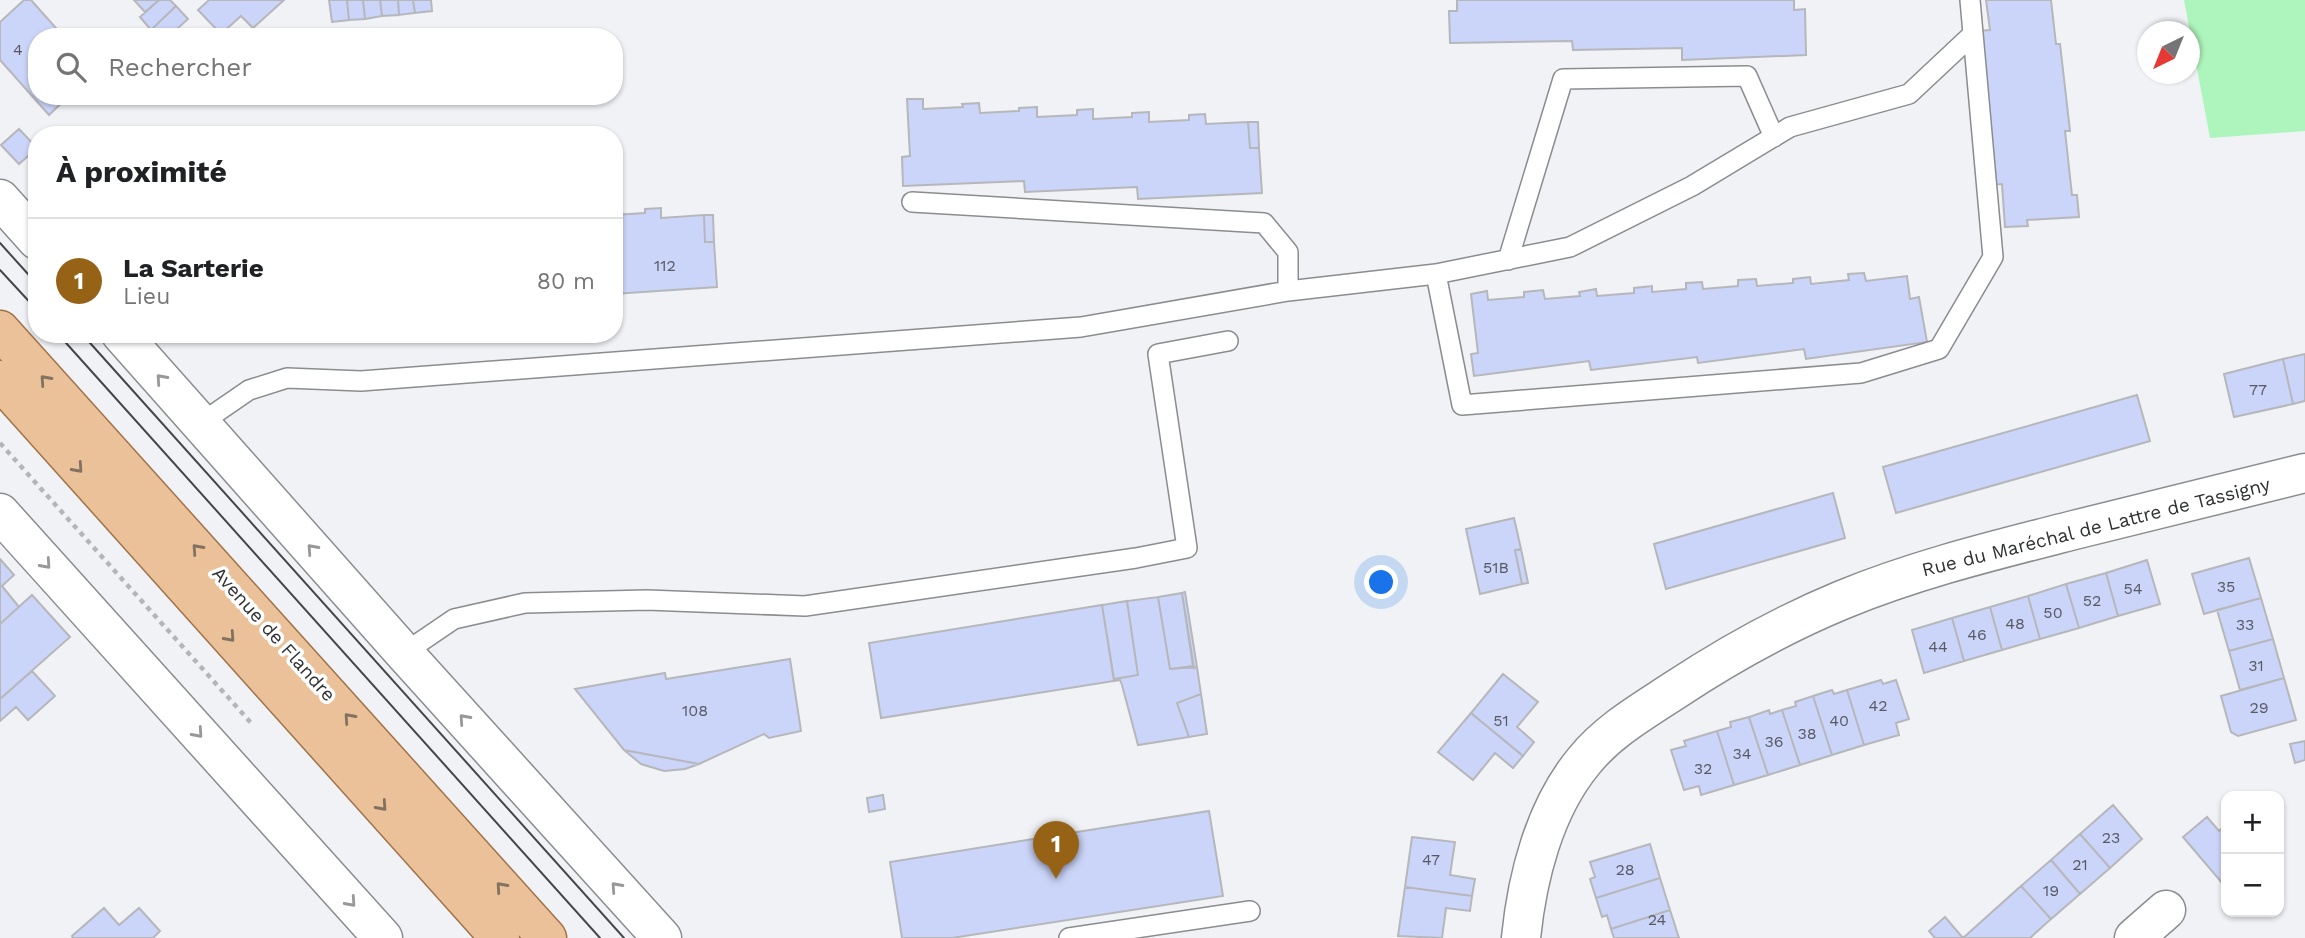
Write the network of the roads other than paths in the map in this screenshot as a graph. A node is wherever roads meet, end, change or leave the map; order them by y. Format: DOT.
graph roads {
  1 [pos="1970,0"];
  2 [pos="1973,34"];
  3 [pos="1774,137"];
  4 [pos="0,199"];
  5 [pos="912,202"];
  6 [pos="28,230"];
  7 [pos="1508,260"];
  8 [pos="1436,274"];
  9 [pos="1288,291"];
  10 [pos="0,330"];
  11 [pos="1228,341"];
  12 [pos="129,343"];
  13 [pos="0,380"];
  14 [pos="201,424"];
  15 [pos="2303,480"];
  16 [pos="0,513"];
  17 [pos="404,653"];
  18 [pos="2166,909"];
  19 [pos="1250,911"];
  20 [pos="383,938"];
  21 [pos="500,938"];
  22 [pos="547,938"];
  23 [pos="662,938"];
  24 [pos="1069,938"];
  25 [pos="1521,938"];
  26 [pos="2134,938"];
  1 -- 2 [label="lane"];
  2 -- 3 [label="lane"];
  2 -- 8 [label="lane"];
  3 -- 7 [label="lane"];
  3 -- 7 [label="lane"];
  4 -- 6 [label="street"];
  5 -- 9 [label="lane"];
  7 -- 8 [label="lane"];
  8 -- 9 [label="lane"];
  9 -- 14 [label="lane"];
  22 -- 10 [label="main road, Avenue de Flandre, one-way"];
  11 -- 17 [label="lane"];
  14 -- 12 [label="street, one-way"];
  13 -- 21 [label="main road, Avenue de Flandre, one-way"];
  17 -- 14 [label="street, one-way"];
  15 -- 25 [label="street, Rue du Maréchal de Lattre de Tassigny"];
  16 -- 20 [label="street, one-way"];
  23 -- 17 [label="street, one-way"];
  18 -- 26 [label="street"];
  19 -- 24 [label="lane"];
}
